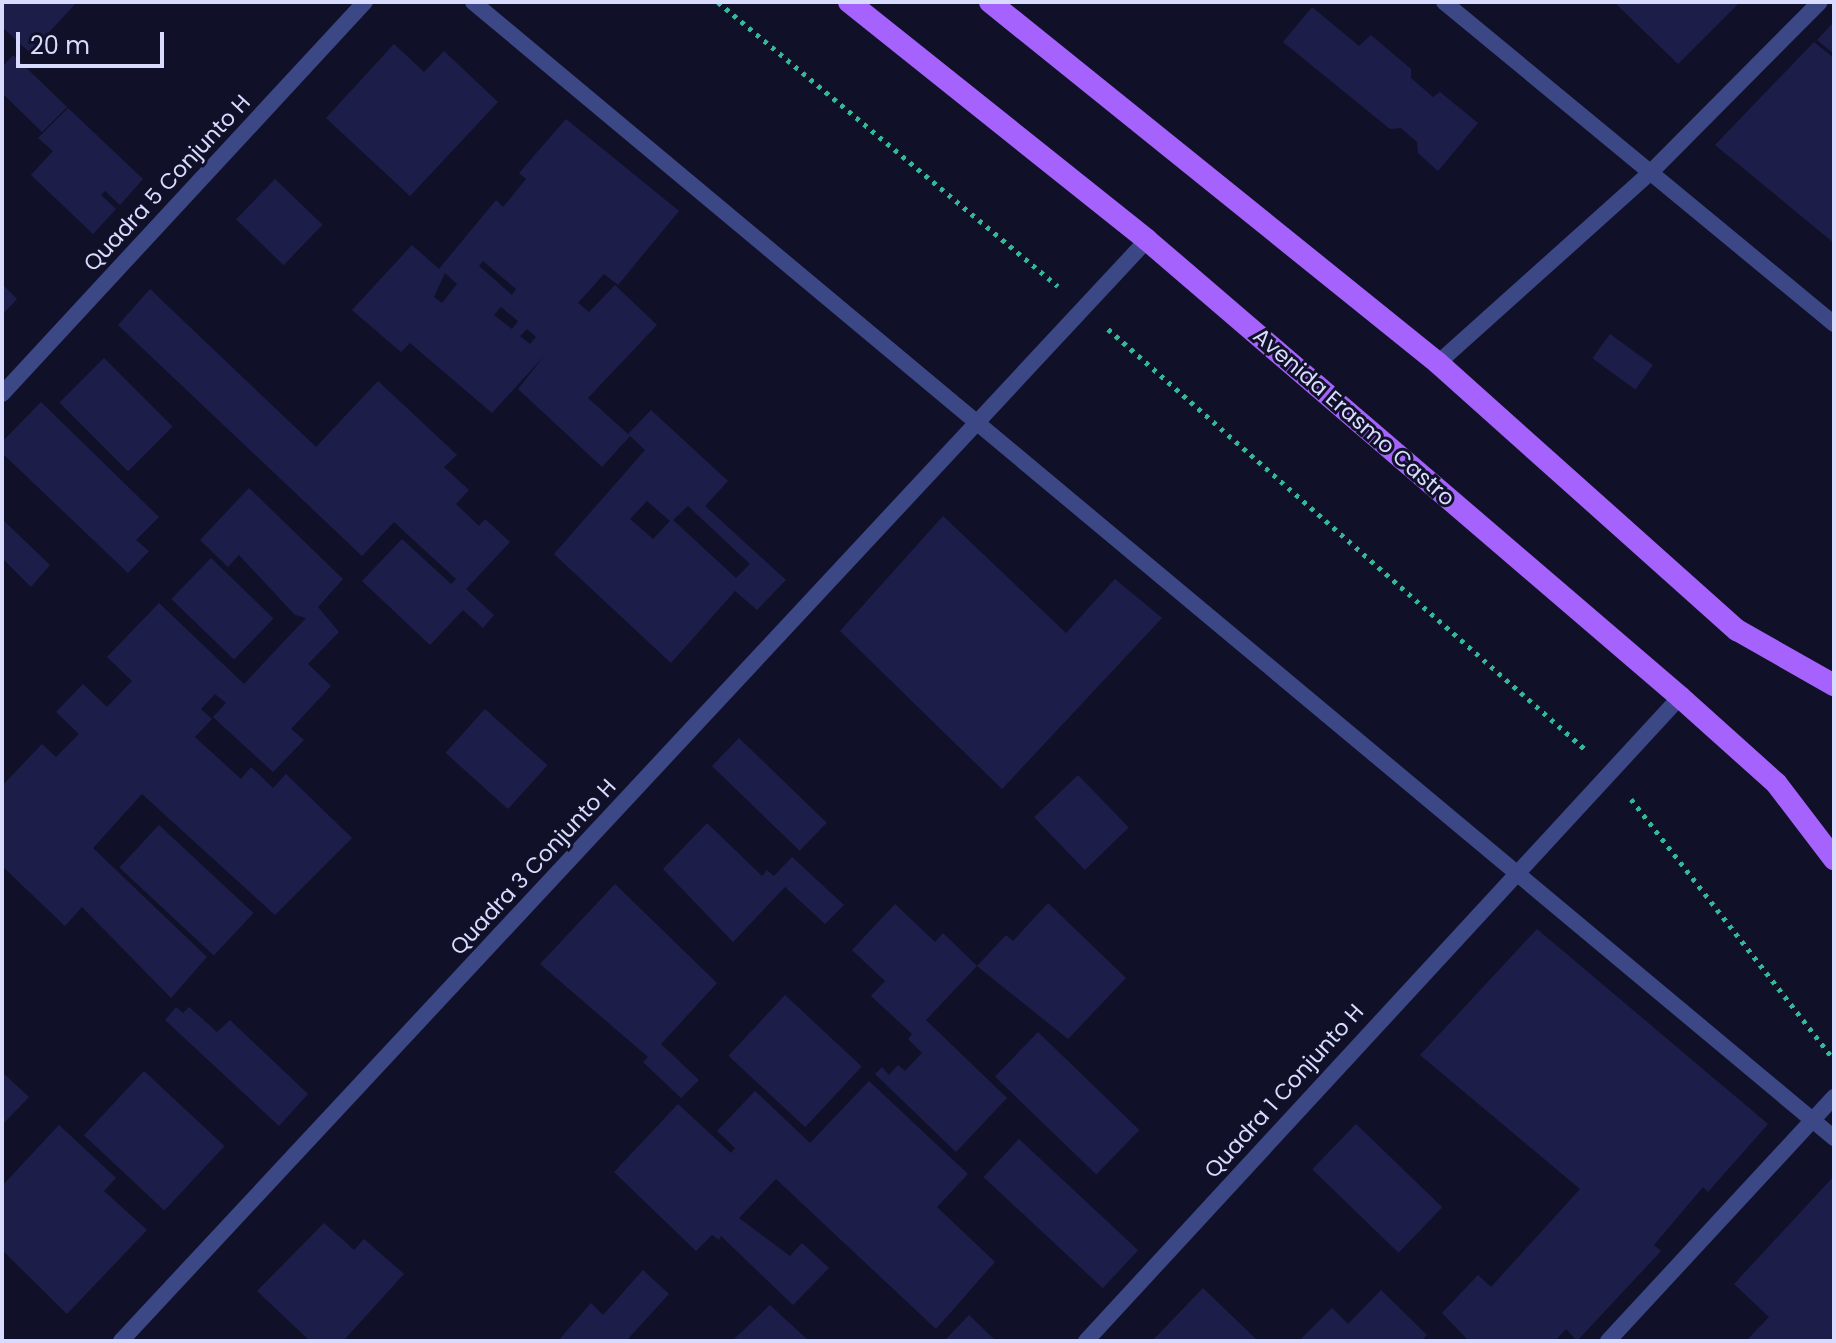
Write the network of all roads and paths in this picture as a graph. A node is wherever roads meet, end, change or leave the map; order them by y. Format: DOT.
graph roads {
  1 [pos="365,2"];
  2 [pos="473,2"];
  3 [pos="718,2"];
  4 [pos="849,2"];
  5 [pos="990,2"];
  6 [pos="1444,2"];
  7 [pos="1820,2"];
  8 [pos="1650,173"];
  9 [pos="1147,240"];
  10 [pos="1084,308"];
  11 [pos="1834,324"];
  12 [pos="1438,363"];
  13 [pos="2,394"];
  14 [pos="977,423"];
  15 [pos="1834,685"];
  16 [pos="1680,697"];
  17 [pos="1609,770"];
  18 [pos="1834,859"];
  19 [pos="1515,872"];
  20 [pos="1834,1060"];
  21 [pos="1834,1097"];
  22 [pos="1813,1120"];
  23 [pos="1834,1138"];
  24 [pos="121,1341"];
  25 [pos="1086,1341"];
  26 [pos="1608,1341"];
  1 -- 13 [label="street, Quadra 5 Conjunto H"];
  2 -- 14 [label="street"];
  3 -- 10 [label="path"];
  4 -- 9 [label="main road, Avenida Erasmo Castro"];
  5 -- 12 [label="main road"];
  6 -- 8 [label="street"];
  7 -- 8 [label="street"];
  8 -- 11 [label="street"];
  8 -- 12 [label="street"];
  9 -- 10 [label="street, Quadra 3 Conjunto H"];
  9 -- 16 [label="main road, Avenida Erasmo Castro"];
  10 -- 14 [label="street, Quadra 3 Conjunto H"];
  10 -- 17 [label="path"];
  12 -- 15 [label="main road"];
  14 -- 19 [label="street"];
  14 -- 24 [label="street, Quadra 3 Conjunto H"];
  16 -- 17 [label="street, Quadra 1 Conjunto H"];
  16 -- 18 [label="main road, Avenida Erasmo Castro"];
  17 -- 19 [label="street, Quadra 1 Conjunto H"];
  17 -- 20 [label="path"];
  19 -- 22 [label="street"];
  19 -- 25 [label="street, Quadra 1 Conjunto H"];
  21 -- 22 [label="street"];
  22 -- 23 [label="street"];
  22 -- 26 [label="street"];
}
